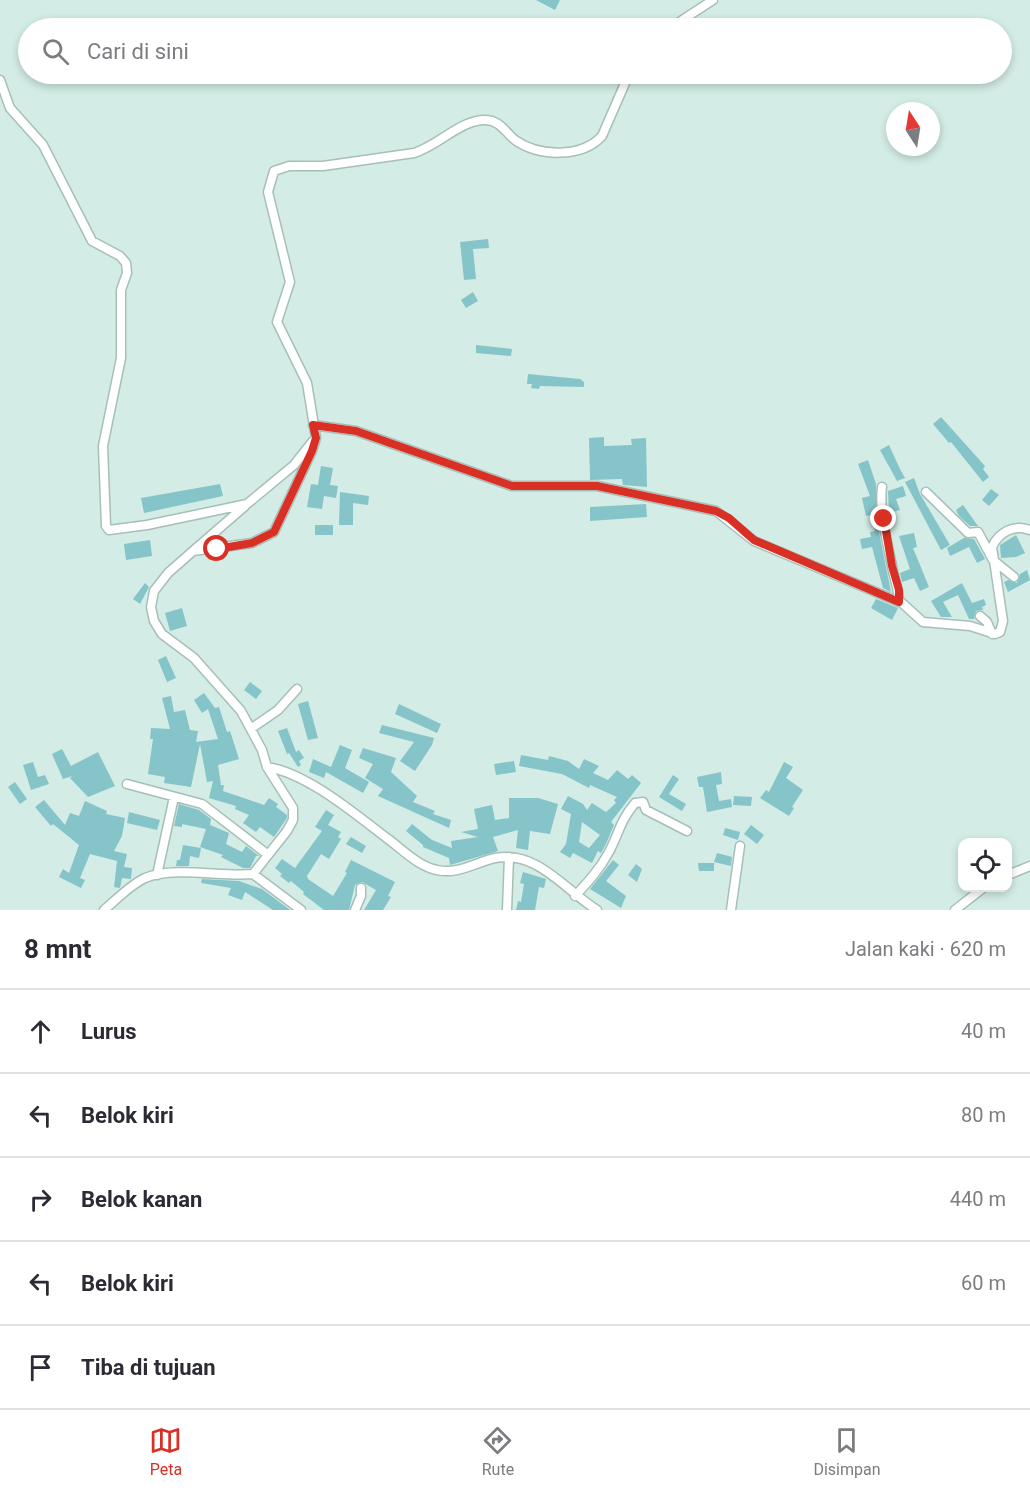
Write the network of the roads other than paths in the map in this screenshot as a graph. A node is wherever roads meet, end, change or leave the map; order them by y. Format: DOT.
graph roads {
  1 [pos="713,0"];
  2 [pos="685,18"];
  3 [pos="0,80"];
  4 [pos="625,84"];
  5 [pos="313,425"];
  6 [pos="316,438"];
  7 [pos="882,486"];
  8 [pos="926,492"];
  9 [pos="247,504"];
  10 [pos="1030,530"];
  11 [pos="193,551"];
  12 [pos="993,560"];
  13 [pos="1014,577"];
  14 [pos="899,602"];
  15 [pos="980,616"];
  16 [pos="993,634"];
  17 [pos="297,689"];
  18 [pos="252,728"];
  19 [pos="267,767"];
  20 [pos="127,784"];
  21 [pos="174,797"];
  22 [pos="687,831"];
  23 [pos="740,846"];
  24 [pos="267,854"];
  25 [pos="510,857"];
  26 [pos="1030,866"];
  27 [pos="1012,873"];
  28 [pos="253,874"];
  29 [pos="157,875"];
  30 [pos="361,888"];
  31 [pos="979,892"];
  32 [pos="574,896"];
  33 [pos="104,910"];
  34 [pos="301,910"];
  35 [pos="355,910"];
  36 [pos="507,910"];
  37 [pos="597,910"];
  38 [pos="731,910"];
  39 [pos="955,910"];
  1 -- 2 [label="street"];
  3 -- 9 [label="street"];
  4 -- 5 [label="street"];
  5 -- 6 [label="street"];
  5 -- 14 [label="street"];
  6 -- 9 [label="street"];
  6 -- 11 [label="street"];
  7 -- 14 [label="street"];
  8 -- 12 [label="street"];
  9 -- 11 [label="street"];
  10 -- 12 [label="street"];
  11 -- 18 [label="street"];
  12 -- 13 [label="street"];
  12 -- 16 [label="street"];
  14 -- 16 [label="street"];
  15 -- 16 [label="street"];
  17 -- 18 [label="street"];
  18 -- 19 [label="street"];
  19 -- 24 [label="street"];
  19 -- 25 [label="street"];
  20 -- 21 [label="street"];
  21 -- 24 [label="street"];
  21 -- 29 [label="street"];
  22 -- 32 [label="street"];
  23 -- 38 [label="street"];
  24 -- 28 [label="street"];
  25 -- 32 [label="street"];
  25 -- 36 [label="street"];
  26 -- 27 [label="street"];
  28 -- 29 [label="street"];
  28 -- 34 [label="street"];
  29 -- 33 [label="street"];
  30 -- 35 [label="street"];
  31 -- 39 [label="street"];
  32 -- 37 [label="street"];
}
